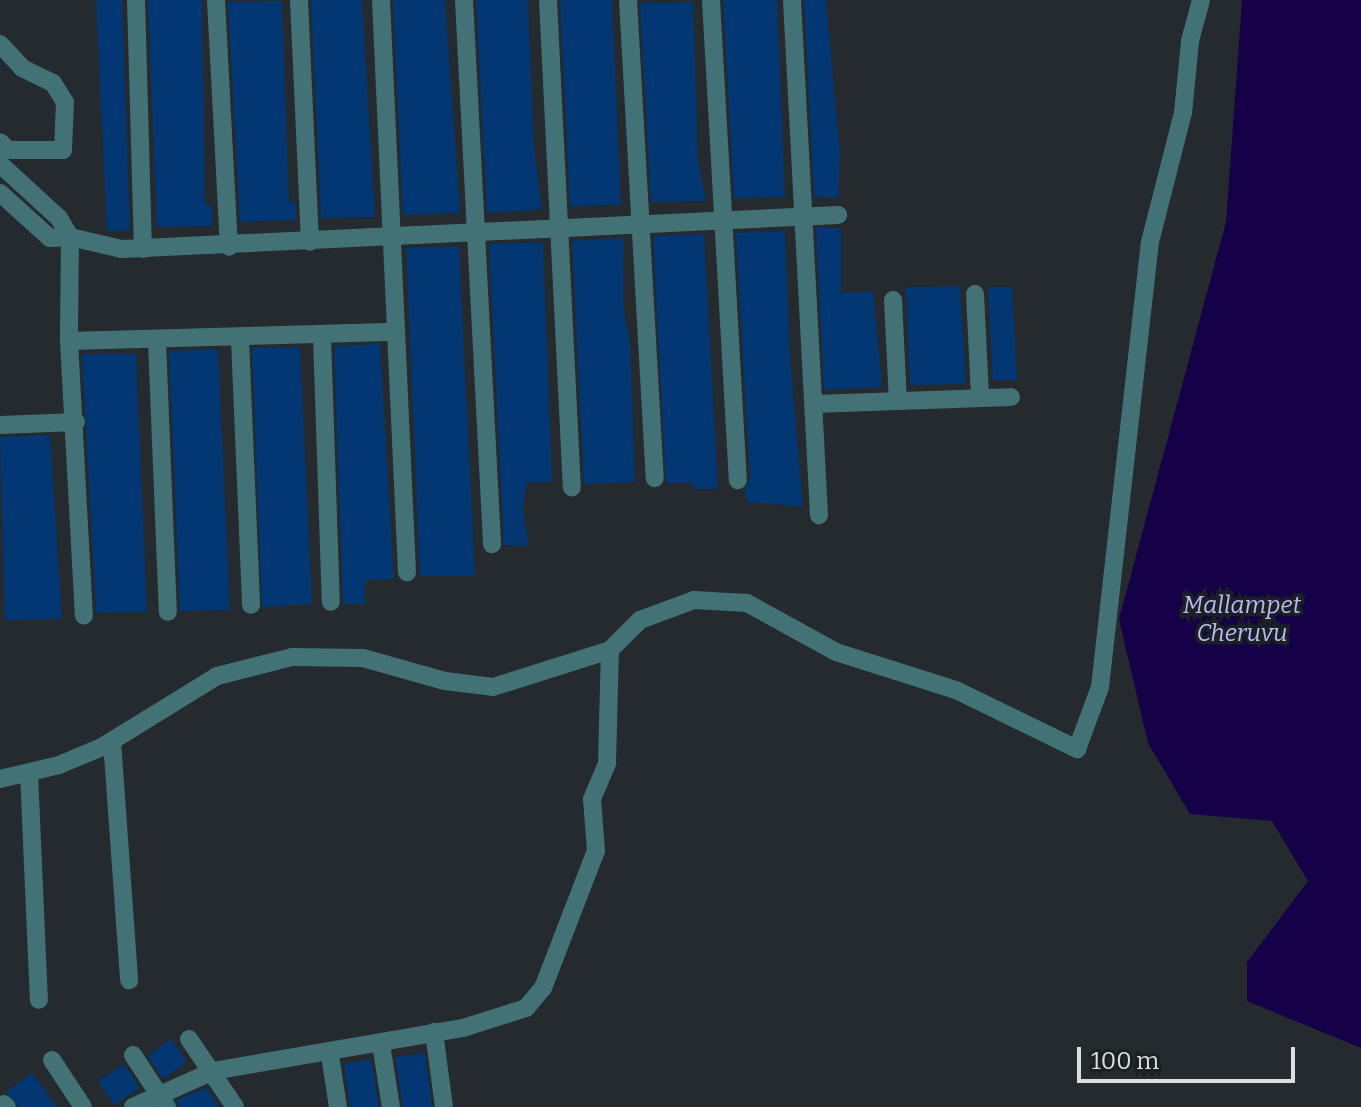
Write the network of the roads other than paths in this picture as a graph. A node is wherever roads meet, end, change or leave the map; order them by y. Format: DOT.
graph roads {
  1 [pos="136,0"];
  2 [pos="216,0"];
  3 [pos="299,0"];
  4 [pos="381,0"];
  5 [pos="464,0"];
  6 [pos="548,0"];
  7 [pos="628,0"];
  8 [pos="711,0"];
  9 [pos="792,0"];
  10 [pos="1201,0"];
  11 [pos="0,44"];
  12 [pos="0,142"];
  13 [pos="0,164"];
  14 [pos="0,193"];
  15 [pos="838,215"];
  16 [pos="806,217"];
  17 [pos="722,221"];
  18 [pos="641,225"];
  19 [pos="556,230"];
  20 [pos="479,233"];
  21 [pos="70,237"];
  22 [pos="392,238"];
  23 [pos="310,242"];
  24 [pos="229,247"];
  25 [pos="143,249"];
  26 [pos="975,294"];
  27 [pos="893,300"];
  28 [pos="396,332"];
  29 [pos="322,336"];
  30 [pos="240,340"];
  31 [pos="69,341"];
  32 [pos="157,342"];
  33 [pos="1011,397"];
  34 [pos="980,398"];
  35 [pos="898,401"];
  36 [pos="814,404"];
  37 [pos="76,422"];
  38 [pos="0,425"];
  39 [pos="655,478"];
  40 [pos="738,480"];
  41 [pos="572,487"];
  42 [pos="819,515"];
  43 [pos="492,544"];
  44 [pos="407,572"];
  45 [pos="331,602"];
  46 [pos="251,605"];
  47 [pos="168,612"];
  48 [pos="84,616"];
  49 [pos="610,650"];
  50 [pos="112,741"];
  51 [pos="29,773"];
  52 [pos="0,779"];
  53 [pos="129,980"];
  54 [pos="39,1000"];
  55 [pos="434,1032"];
  56 [pos="189,1039"];
  57 [pos="381,1044"];
  58 [pos="133,1055"];
  59 [pos="330,1055"];
  60 [pos="52,1060"];
  61 [pos="213,1071"];
  62 [pos="163,1099"];
  63 [pos="83,1107"];
  64 [pos="133,1107"];
  65 [pos="235,1107"];
  66 [pos="338,1107"];
  67 [pos="391,1107"];
  68 [pos="444,1107"];
  1 -- 25 [label="street"];
  2 -- 24 [label="street"];
  3 -- 23 [label="street"];
  4 -- 22 [label="street"];
  5 -- 20 [label="street"];
  6 -- 19 [label="street"];
  7 -- 18 [label="street"];
  8 -- 17 [label="street"];
  9 -- 16 [label="street"];
  10 -- 49 [label="street"];
  11 -- 12 [label="street"];
  13 -- 21 [label="street"];
  14 -- 21 [label="street"];
  15 -- 16 [label="street"];
  16 -- 17 [label="street"];
  16 -- 36 [label="street"];
  17 -- 18 [label="street"];
  17 -- 40 [label="street"];
  18 -- 19 [label="street"];
  18 -- 39 [label="street"];
  19 -- 20 [label="street"];
  19 -- 41 [label="street"];
  20 -- 22 [label="street"];
  20 -- 43 [label="street"];
  21 -- 25 [label="street"];
  21 -- 31 [label="street"];
  22 -- 23 [label="street"];
  22 -- 28 [label="street"];
  23 -- 24 [label="street"];
  24 -- 25 [label="street"];
  26 -- 34 [label="street"];
  27 -- 35 [label="street"];
  28 -- 29 [label="street"];
  28 -- 44 [label="street"];
  29 -- 30 [label="street"];
  29 -- 45 [label="street"];
  30 -- 32 [label="street"];
  30 -- 46 [label="street"];
  31 -- 32 [label="street"];
  31 -- 37 [label="street"];
  32 -- 47 [label="street"];
  33 -- 34 [label="street"];
  34 -- 35 [label="street"];
  35 -- 36 [label="street"];
  36 -- 42 [label="street"];
  37 -- 38 [label="street"];
  37 -- 48 [label="street"];
  49 -- 50 [label="street"];
  49 -- 55 [label="street"];
  50 -- 51 [label="street"];
  50 -- 53 [label="street"];
  51 -- 52 [label="street"];
  51 -- 54 [label="street"];
  55 -- 57 [label="street"];
  55 -- 68 [label="street"];
  56 -- 61 [label="street"];
  57 -- 59 [label="street"];
  57 -- 67 [label="street"];
  58 -- 62 [label="street"];
  59 -- 61 [label="street"];
  59 -- 66 [label="street"];
  60 -- 63 [label="street"];
  61 -- 62 [label="street"];
  61 -- 65 [label="street"];
  62 -- 64 [label="street"];
}
